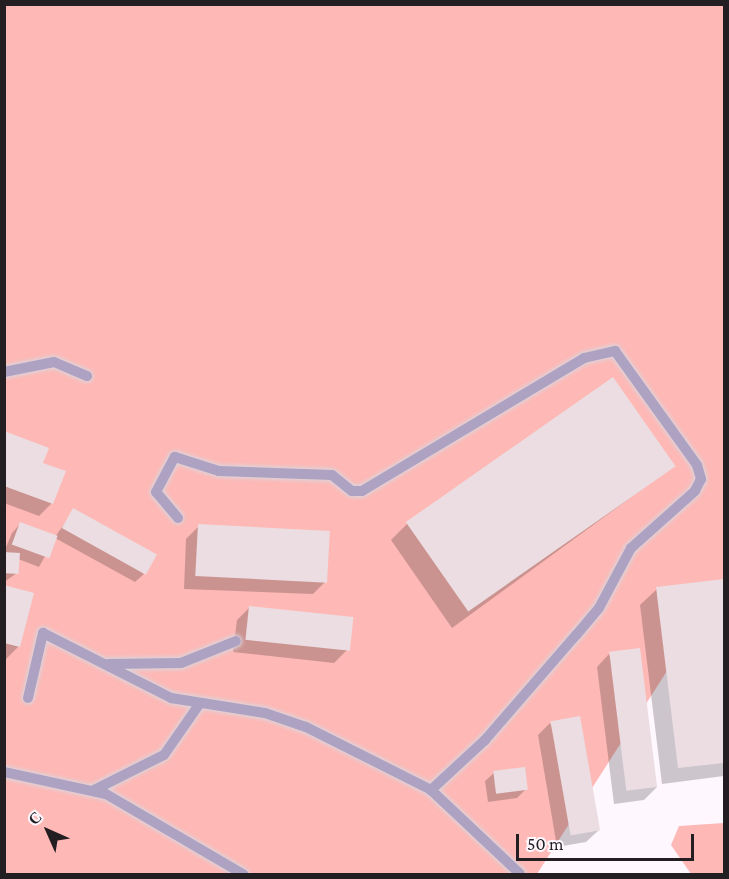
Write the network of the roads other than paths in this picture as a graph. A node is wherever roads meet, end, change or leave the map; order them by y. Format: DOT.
graph roads {
  1 [pos="4,372"];
  2 [pos="87,376"];
  3 [pos="178,518"];
  4 [pos="236,641"];
  5 [pos="105,664"];
  6 [pos="28,698"];
  7 [pos="198,706"];
  8 [pos="4,771"];
  9 [pos="94,790"];
  10 [pos="431,790"];
  11 [pos="243,874"];
  12 [pos="520,874"];
  1 -- 2 [label="lane"];
  3 -- 10 [label="lane"];
  4 -- 5 [label="lane"];
  5 -- 6 [label="lane"];
  5 -- 7 [label="lane"];
  7 -- 9 [label="lane"];
  7 -- 10 [label="lane"];
  8 -- 9 [label="lane"];
  9 -- 11 [label="lane"];
  10 -- 12 [label="lane"];
}
